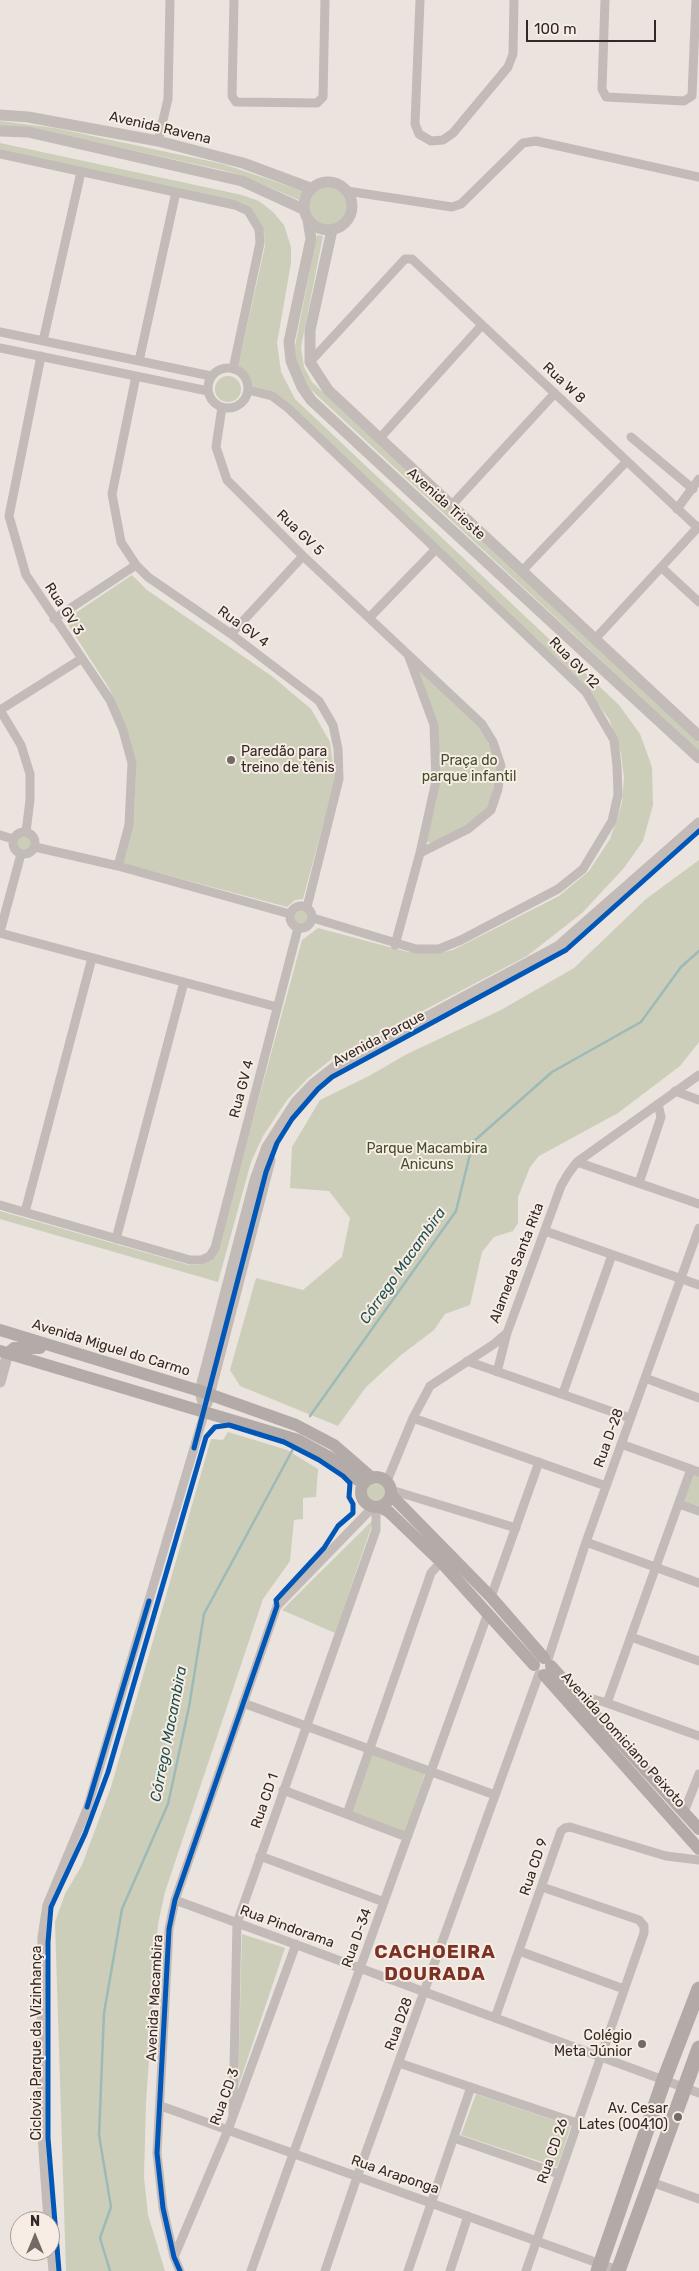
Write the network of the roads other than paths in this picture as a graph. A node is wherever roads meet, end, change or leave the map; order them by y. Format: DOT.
graph roads {
  1 [pos="170,0"];
  2 [pos="234,0"];
  3 [pos="326,0"];
  4 [pos="420,0"];
  5 [pos="514,0"];
  6 [pos="605,0"];
  7 [pos="696,0"];
  8 [pos="0,115"];
  9 [pos="0,131"];
  10 [pos="158,141"];
  11 [pos="0,154"];
  12 [pos="81,172"];
  13 [pos="699,177"];
  14 [pos="310,188"];
  15 [pos="347,191"];
  16 [pos="176,192"];
  17 [pos="303,209"];
  18 [pos="308,220"];
  19 [pos="332,230"];
  20 [pos="482,325"];
  21 [pos="0,332"];
  22 [pos="43,341"];
  23 [pos="0,348"];
  24 [pos="91,351"];
  25 [pos="41,356"];
  26 [pos="140,361"];
  27 [pos="310,362"];
  28 [pos="88,366"];
  29 [pos="233,369"];
  30 [pos="136,376"];
  31 [pos="212,376"];
  32 [pos="248,390"];
  33 [pos="208,391"];
  34 [pos="555,393"];
  35 [pos="222,407"];
  36 [pos="631,437"];
  37 [pos="380,438"];
  38 [pos="627,461"];
  39 [pos="699,479"];
  40 [pos="693,489"];
  41 [pos="452,505"];
  42 [pos="678,509"];
  43 [pos="698,527"];
  44 [pos="436,549"];
  45 [pos="304,556"];
  46 [pos="136,565"];
  47 [pos="662,567"];
  48 [pos="522,571"];
  49 [pos="699,602"];
  50 [pos="369,618"];
  51 [pos="54,619"];
  52 [pos="231,634"];
  53 [pos="595,639"];
  54 [pos="408,656"];
  55 [pos="81,659"];
  56 [pos="0,710"];
  57 [pos="699,736"];
  58 [pos="699,758"];
  59 [pos="699,823"];
  60 [pos="699,831"];
  61 [pos="26,832"];
  62 [pos="0,835"];
  63 [pos="13,839"];
  64 [pos="35,847"];
  65 [pos="420,852"];
  66 [pos="21,854"];
  67 [pos="118,866"];
  68 [pos="307,907"];
  69 [pos="290,914"];
  70 [pos="313,918"];
  71 [pos="298,928"];
  72 [pos="0,932"];
  73 [pos="395,944"];
  74 [pos="92,958"];
  75 [pos="184,982"];
  76 [pos="277,1007"];
  77 [pos="699,1075"];
  78 [pos="676,1091"];
  79 [pos="699,1100"];
  80 [pos="658,1104"];
  81 [pos="577,1162"];
  82 [pos="639,1184"];
  83 [pos="699,1204"];
  84 [pos="0,1205"];
  85 [pos="25,1212"];
  86 [pos="699,1228"];
  87 [pos="545,1231"];
  88 [pos="116,1239"];
  89 [pos="612,1255"];
  90 [pos="681,1279"];
  91 [pos="699,1285"];
  92 [pos="0,1330"];
  93 [pos="507,1333"];
  94 [pos="4,1352"];
  95 [pos="80,1353"];
  96 [pos="467,1362"];
  97 [pos="497,1372"];
  98 [pos="645,1378"];
  99 [pos="0,1382"];
  100 [pos="205,1392"];
  101 [pos="562,1394"];
  102 [pos="699,1398"];
  103 [pos="205,1411"];
  104 [pos="413,1418"];
  105 [pos="630,1418"];
  106 [pos="621,1444"];
  107 [pos="539,1462"];
  108 [pos="695,1470"];
  109 [pos="367,1481"];
  110 [pos="606,1486"];
  111 [pos="390,1488"];
  112 [pos="679,1504"];
  113 [pos="376,1507"];
  114 [pos="699,1511"];
  115 [pos="516,1528"];
  116 [pos="586,1542"];
  117 [pos="441,1562"];
  118 [pos="656,1567"];
  119 [pos="699,1583"];
  120 [pos="491,1597"];
  121 [pos="488,1613"];
  122 [pos="631,1637"];
  123 [pos="699,1661"];
  124 [pos="543,1666"];
  125 [pos="579,1695"];
  126 [pos="243,1703"];
  127 [pos="607,1703"];
  128 [pos="306,1726"];
  129 [pos="699,1736"];
  130 [pos="368,1749"];
  131 [pos="431,1771"];
  132 [pos="699,1774"];
  133 [pos="284,1790"];
  134 [pos="495,1794"];
  135 [pos="684,1812"];
  136 [pos="347,1814"];
  137 [pos="699,1829"];
  138 [pos="407,1837"];
  139 [pos="699,1849"];
  140 [pos="260,1856"];
  141 [pos="699,1860"];
  142 [pos="542,1887"];
  143 [pos="176,1900"];
  144 [pos="384,1902"];
  145 [pos="237,1923"];
  146 [pos="296,1944"];
  147 [pos="519,1951"];
  148 [pos="360,1968"];
  149 [pos="699,1989"];
  150 [pos="624,1990"];
  151 [pos="425,1992"];
  152 [pos="495,2018"];
  153 [pos="699,2048"];
  154 [pos="600,2057"];
  155 [pos="399,2063"];
  156 [pos="664,2080"];
  157 [pos="472,2087"];
  158 [pos="692,2091"];
  159 [pos="161,2106"];
  160 [pos="233,2115"];
  161 [pos="577,2123"];
  162 [pos="228,2130"];
  163 [pos="454,2138"];
  164 [pos="294,2154"];
  165 [pos="559,2174"];
  166 [pos="357,2177"];
  167 [pos="651,2182"];
  168 [pos="699,2199"];
  169 [pos="433,2203"];
  170 [pos="47,2211"];
  171 [pos="468,2216"];
  172 [pos="537,2240"];
  173 [pos="174,2257"];
  174 [pos="600,2268"];
  175 [pos="180,2271"];
  176 [pos="251,2271"];
  177 [pos="325,2271"];
  178 [pos="408,2271"];
  179 [pos="450,2271"];
  180 [pos="526,2271"];
  181 [pos="619,2271"];
  1 -- 10 [label="street"];
  2 -- 3 [label="street"];
  4 -- 5 [label="street"];
  6 -- 7 [label="street"];
  8 -- 10 [label="street, Avenida Ravena"];
  9 -- 17 [label="street"];
  10 -- 14 [label="street, Avenida Ravena"];
  11 -- 12 [label="street"];
  12 -- 16 [label="street"];
  12 -- 22 [label="street"];
  13 -- 15 [label="street"];
  14 -- 15 [label="street"];
  14 -- 17 [label="street"];
  15 -- 19 [label="street"];
  16 -- 26 [label="street"];
  16 -- 29 [label="street"];
  17 -- 18 [label="street"];
  18 -- 19 [label="street"];
  18 -- 58 [label="street, Avenida Trieste"];
  19 -- 27 [label="street"];
  20 -- 27 [label="street, Rua W 8"];
  20 -- 34 [label="street, Rua W 8"];
  20 -- 37 [label="street"];
  21 -- 22 [label="street"];
  22 -- 24 [label="street"];
  23 -- 25 [label="street"];
  24 -- 26 [label="street"];
  24 -- 28 [label="street"];
  25 -- 28 [label="street"];
  25 -- 51 [label="street, Rua GV 3"];
  26 -- 31 [label="street"];
  27 -- 37 [label="street, Avenida Trieste"];
  28 -- 30 [label="street"];
  29 -- 31 [label="street"];
  29 -- 32 [label="street"];
  30 -- 33 [label="street"];
  30 -- 46 [label="street, Rua GV 4"];
  31 -- 33 [label="street"];
  32 -- 35 [label="street"];
  32 -- 44 [label="street, Rua GV 12"];
  33 -- 35 [label="street"];
  34 -- 38 [label="street, Rua W 8"];
  34 -- 41 [label="street"];
  35 -- 45 [label="street, Rua GV 5"];
  36 -- 40 [label="street"];
  37 -- 41 [label="street, Avenida Trieste"];
  38 -- 42 [label="street, Rua W 8"];
  38 -- 48 [label="street"];
  39 -- 40 [label="street"];
  40 -- 42 [label="street"];
  41 -- 48 [label="street, Avenida Trieste"];
  42 -- 43 [label="street, Rua W 8"];
  43 -- 47 [label="street"];
  44 -- 50 [label="street"];
  44 -- 73 [label="street, Rua GV 12"];
  45 -- 50 [label="street, Rua GV 5"];
  45 -- 52 [label="street"];
  46 -- 51 [label="street"];
  46 -- 52 [label="street, Rua GV 4"];
  47 -- 49 [label="street"];
  47 -- 53 [label="street"];
  48 -- 53 [label="street, Avenida Trieste"];
  50 -- 54 [label="street, Rua GV 5"];
  51 -- 55 [label="street, Rua GV 3"];
  52 -- 68 [label="street, Rua GV 4"];
  53 -- 57 [label="street, Avenida Trieste"];
  54 -- 65 [label="street, Rua GV 5"];
  54 -- 65 [label="street, Rua GV 5"];
  55 -- 56 [label="street"];
  55 -- 67 [label="street, Rua GV 3"];
  56 -- 61 [label="street"];
  59 -- 100 [label="street, Avenida Parque"];
  60 -- 100 [label="street, Avenida Parque"];
  61 -- 63 [label="street"];
  61 -- 64 [label="street"];
  62 -- 63 [label="street"];
  63 -- 66 [label="street"];
  64 -- 66 [label="street"];
  64 -- 67 [label="street"];
  65 -- 73 [label="street, Rua GV 5"];
  66 -- 72 [label="street"];
  67 -- 69 [label="street"];
  68 -- 69 [label="street"];
  68 -- 70 [label="street"];
  69 -- 71 [label="street"];
  70 -- 71 [label="street"];
  70 -- 73 [label="street, Rua GV 12"];
  71 -- 76 [label="street, Rua GV 4"];
  72 -- 74 [label="street"];
  74 -- 75 [label="street"];
  74 -- 85 [label="street"];
  75 -- 76 [label="street"];
  75 -- 88 [label="street"];
  76 -- 88 [label="street, Rua GV 4"];
  77 -- 78 [label="street, Alameda Santa Rita"];
  78 -- 79 [label="street"];
  78 -- 80 [label="street, Alameda Santa Rita"];
  80 -- 81 [label="street, Alameda Santa Rita"];
  80 -- 82 [label="street"];
  81 -- 82 [label="street"];
  81 -- 87 [label="street, Alameda Santa Rita"];
  82 -- 83 [label="street"];
  84 -- 85 [label="street"];
  85 -- 88 [label="street"];
  86 -- 90 [label="street, Rua D-28"];
  87 -- 89 [label="street"];
  87 -- 93 [label="street, Alameda Santa Rita"];
  89 -- 90 [label="street"];
  89 -- 101 [label="street"];
  90 -- 91 [label="street"];
  90 -- 98 [label="street, Rua D-28"];
  92 -- 95 [label="main road, Avenida Miguel do Carmo"];
  93 -- 96 [label="street, Alameda Santa Rita"];
  93 -- 97 [label="street"];
  94 -- 95 [label="main road"];
  94 -- 99 [label="street"];
  94 -- 103 [label="main road"];
  95 -- 100 [label="main road, Avenida Miguel do Carmo"];
  96 -- 97 [label="street"];
  96 -- 104 [label="street, Alameda Santa Rita"];
  97 -- 101 [label="street"];
  98 -- 102 [label="street"];
  98 -- 105 [label="street, Rua D-28"];
  100 -- 103 [label="street, Avenida Parque"];
  100 -- 109 [label="main road, Avenida Miguel do Carmo"];
  101 -- 105 [label="street"];
  103 -- 109 [label="main road"];
  103 -- 170 [label="street"];
  104 -- 107 [label="street"];
  104 -- 111 [label="street, Alameda Santa Rita"];
  105 -- 106 [label="street, Rua D-28"];
  106 -- 108 [label="street"];
  106 -- 110 [label="street, Rua D-28"];
  107 -- 110 [label="street"];
  107 -- 115 [label="street"];
  108 -- 112 [label="street"];
  109 -- 111 [label="main road"];
  109 -- 113 [label="main road"];
  110 -- 116 [label="street, Rua D-28"];
  111 -- 113 [label="main road"];
  111 -- 115 [label="street"];
  111 -- 120 [label="main road, Avenida Domiciano Peixoto"];
  112 -- 114 [label="street"];
  112 -- 118 [label="street"];
  113 -- 117 [label="main road, Avenida Domiciano Peixoto"];
  113 -- 126 [label="street, Avenida Macambira"];
  113 -- 128 [label="street, Rua CD 1"];
  115 -- 120 [label="street"];
  116 -- 118 [label="street"];
  116 -- 124 [label="street, Rua D-28"];
  117 -- 121 [label="main road, Avenida Domiciano Peixoto"];
  117 -- 130 [label="street"];
  118 -- 119 [label="street"];
  118 -- 122 [label="street"];
  120 -- 124 [label="main road, Avenida Domiciano Peixoto"];
  121 -- 124 [label="main road, Avenida Domiciano Peixoto"];
  121 -- 131 [label="street, Rua D-34"];
  122 -- 123 [label="street"];
  122 -- 127 [label="street"];
  124 -- 125 [label="main road, Avenida Domiciano Peixoto"];
  124 -- 134 [label="street, Rua D28"];
  124 -- 139 [label="main road, Avenida Domiciano Peixoto"];
  125 -- 127 [label="street"];
  125 -- 135 [label="main road, Avenida Domiciano Peixoto"];
  126 -- 128 [label="street"];
  126 -- 143 [label="street, Avenida Macambira"];
  127 -- 129 [label="street"];
  128 -- 130 [label="street"];
  128 -- 133 [label="street, Rua CD 1"];
  130 -- 131 [label="street"];
  130 -- 136 [label="street"];
  131 -- 134 [label="street"];
  131 -- 138 [label="street, Rua D-34"];
  132 -- 135 [label="street"];
  133 -- 136 [label="street"];
  133 -- 140 [label="street, Rua CD 1"];
  134 -- 151 [label="street, Rua D28"];
  135 -- 137 [label="main road, Avenida Domiciano Peixoto"];
  136 -- 138 [label="street"];
  138 -- 144 [label="street, Rua D-34"];
  140 -- 144 [label="street"];
  140 -- 145 [label="street, Rua CD 1"];
  141 -- 142 [label="street, Rua CD 9"];
  142 -- 147 [label="street, Rua CD 9"];
  142 -- 150 [label="street, Rua CD 26"];
  143 -- 145 [label="street, Rua Pindorama"];
  143 -- 159 [label="street, Avenida Macambira"];
  144 -- 148 [label="street, Rua D-34"];
  145 -- 146 [label="street, Rua Pindorama"];
  145 -- 160 [label="street, Rua CD 1"];
  146 -- 148 [label="street, Rua Pindorama"];
  146 -- 160 [label="street, Rua CD 3"];
  147 -- 150 [label="street"];
  147 -- 152 [label="street, Rua CD 9"];
  148 -- 151 [label="street, Rua Pindorama"];
  148 -- 164 [label="street, Rua D-34"];
  149 -- 156 [label="main road"];
  150 -- 154 [label="street, Rua CD 26"];
  151 -- 152 [label="street, Rua Pindorama"];
  151 -- 155 [label="street, Rua D28"];
  152 -- 154 [label="street, Rua Pindorama"];
  153 -- 158 [label="main road"];
  154 -- 156 [label="street, Rua Pindorama"];
  154 -- 161 [label="street, Rua CD 26"];
  155 -- 157 [label="street"];
  155 -- 166 [label="street, Rua D28"];
  156 -- 158 [label="street, Rua Pindorama"];
  156 -- 174 [label="main road"];
  157 -- 161 [label="street"];
  157 -- 163 [label="street"];
  158 -- 167 [label="main road"];
  159 -- 162 [label="street, Rua Araponga"];
  159 -- 173 [label="street, Avenida Macambira"];
  160 -- 162 [label="street, Rua CD 3"];
  161 -- 165 [label="street, Rua CD 26"];
  162 -- 164 [label="street, Rua Araponga"];
  162 -- 173 [label="street, Rua CD 3"];
  163 -- 165 [label="street"];
  163 -- 169 [label="street"];
  164 -- 166 [label="street, Rua Araponga"];
  164 -- 176 [label="street, Rua D-34"];
  165 -- 172 [label="street, Rua CD 26"];
  166 -- 169 [label="street, Rua Araponga"];
  166 -- 177 [label="street, Rua D28"];
  167 -- 168 [label="street"];
  167 -- 181 [label="main road"];
  169 -- 171 [label="street, Rua Araponga"];
  169 -- 178 [label="street"];
  171 -- 172 [label="street, Rua Araponga"];
  171 -- 179 [label="street"];
  172 -- 174 [label="street, Rua Araponga"];
  172 -- 180 [label="street, Rua CD 26"];
  173 -- 175 [label="street, Avenida Macambira"];
  174 -- 181 [label="street, Rua Araponga"];
}
